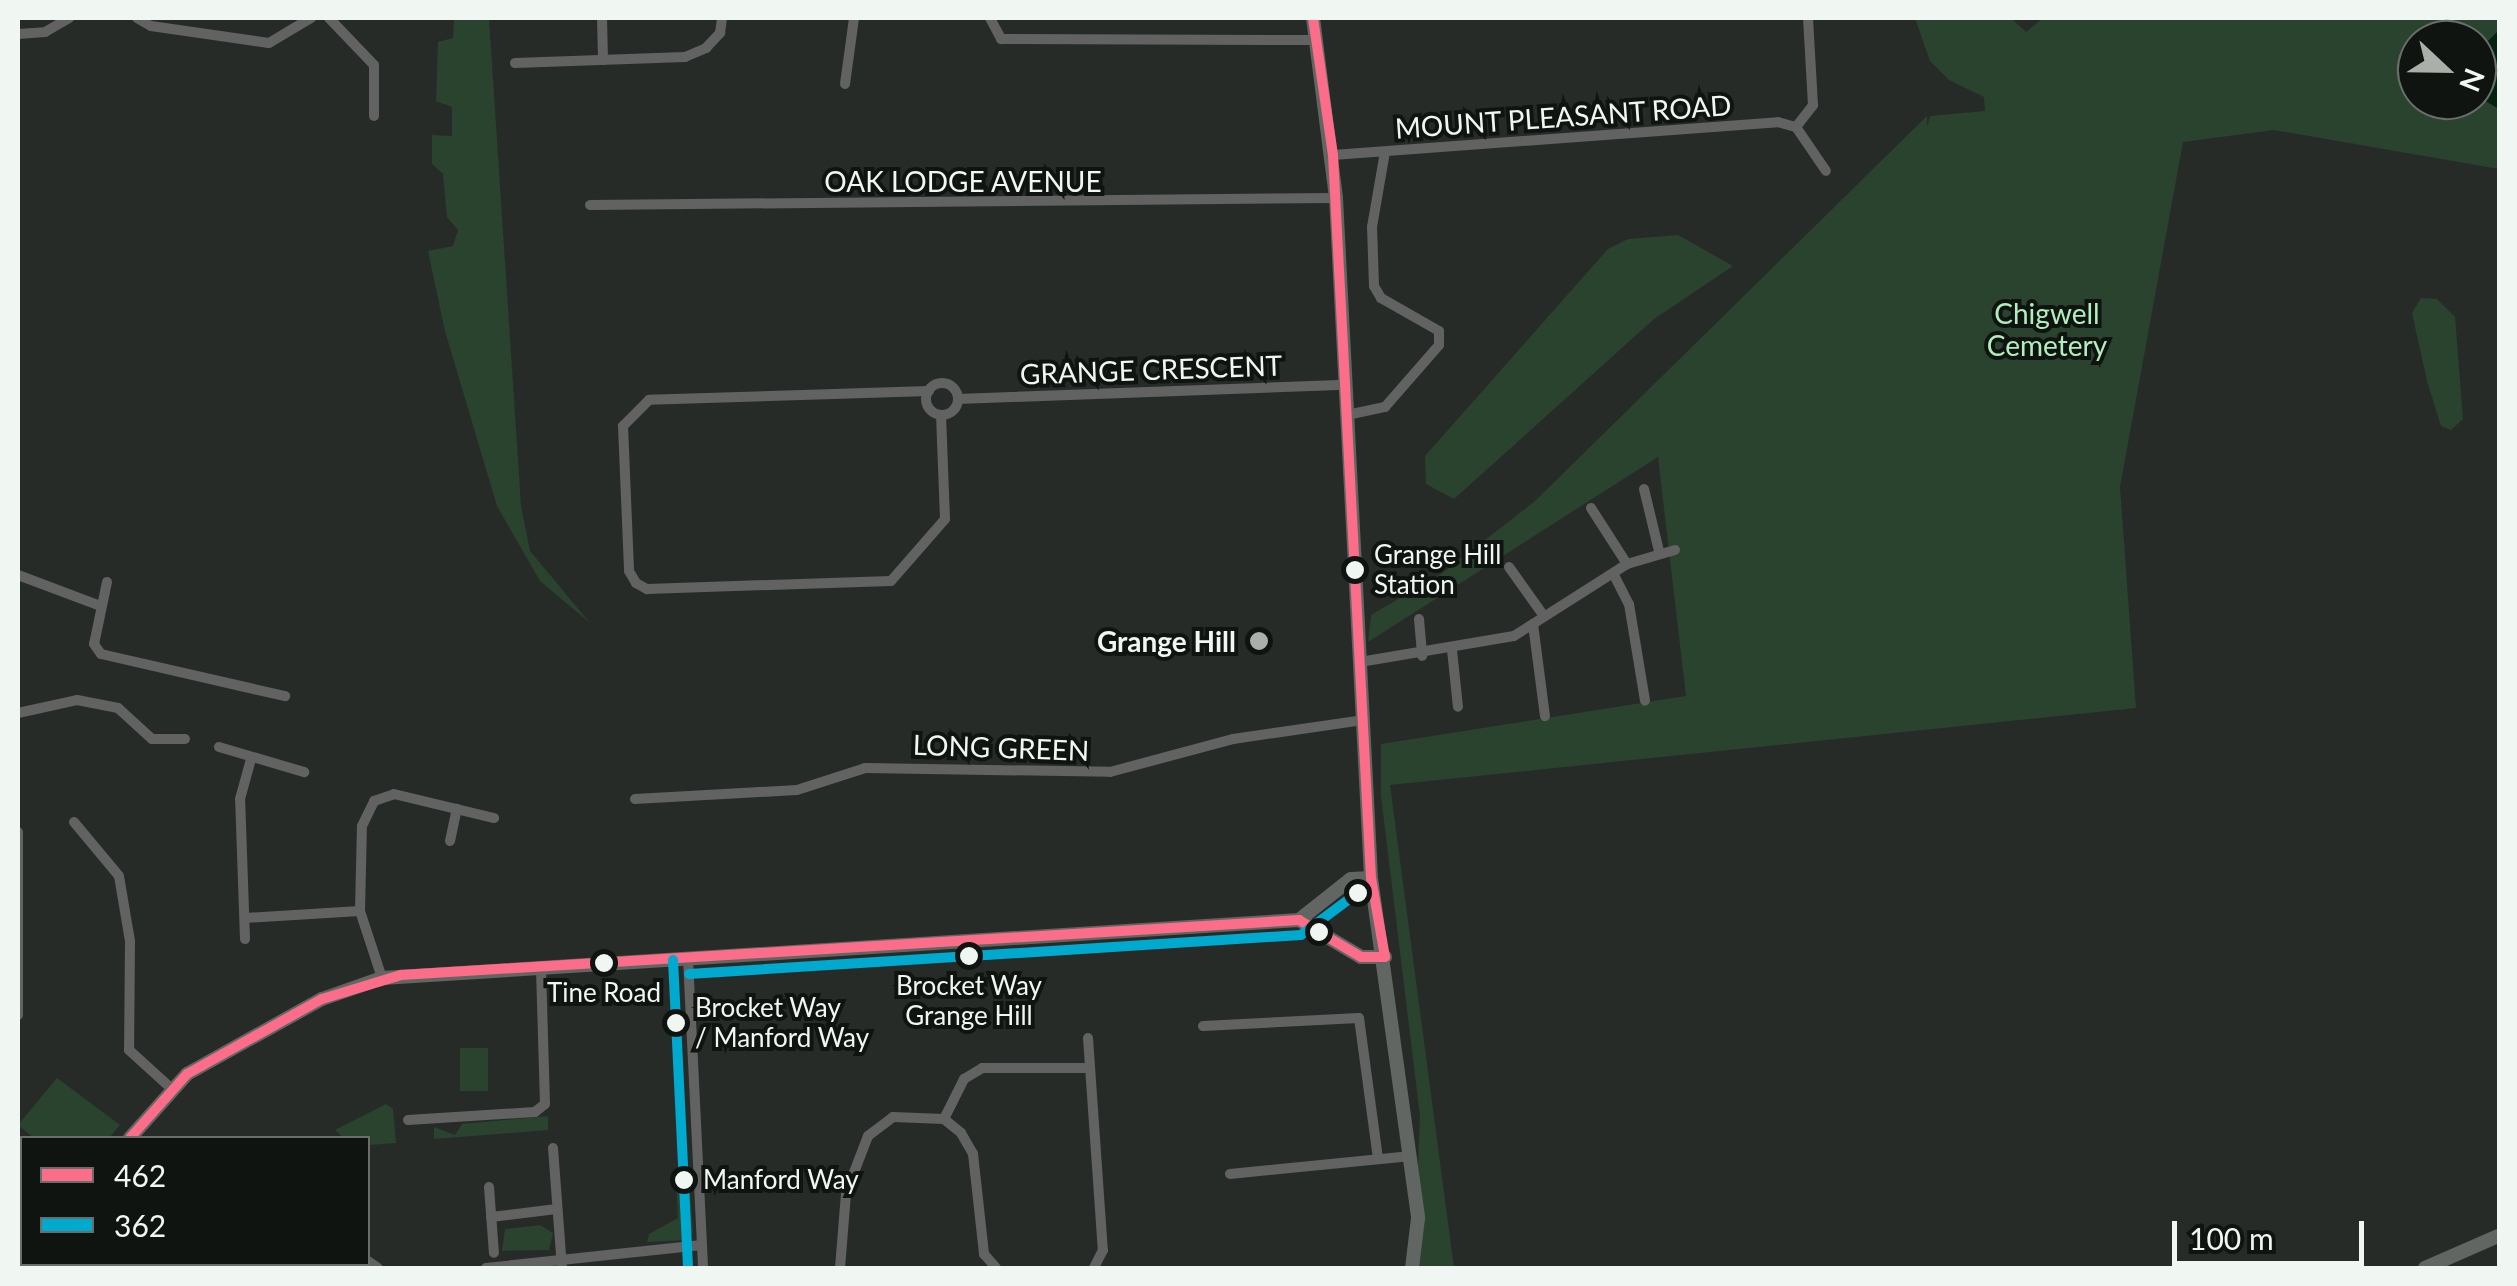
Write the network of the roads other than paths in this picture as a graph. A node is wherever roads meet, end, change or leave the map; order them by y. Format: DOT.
graph roads {
  1 [pos="69,18"];
  2 [pos="138,18"];
  3 [pos="311,18"];
  4 [pos="329,18"];
  5 [pos="602,18"];
  6 [pos="722,18"];
  7 [pos="854,18"];
  8 [pos="990,18"];
  9 [pos="1313,18"];
  10 [pos="1808,18"];
  11 [pos="18,34"];
  12 [pos="1315,40"];
  13 [pos="602,60"];
  14 [pos="515,63"];
  15 [pos="845,84"];
  16 [pos="374,116"];
  17 [pos="1796,127"];
  18 [pos="1385,152"];
  19 [pos="1334,155"];
  20 [pos="1826,171"];
  21 [pos="1336,198"];
  22 [pos="590,205"];
  23 [pos="1346,385"];
  24 [pos="928,391"];
  25 [pos="958,398"];
  26 [pos="941,414"];
  27 [pos="1348,415"];
  28 [pos="1644,489"];
  29 [pos="1591,508"];
  30 [pos="1675,550"];
  31 [pos="1659,551"];
  32 [pos="1628,564"];
  33 [pos="1508,567"];
  34 [pos="18,574"];
  35 [pos="1616,576"];
  36 [pos="107,582"];
  37 [pos="98,606"];
  38 [pos="1544,616"];
  39 [pos="1419,619"];
  40 [pos="1534,624"];
  41 [pos="1452,650"];
  42 [pos="1422,656"];
  43 [pos="1360,662"];
  44 [pos="285,696"];
  45 [pos="1645,701"];
  46 [pos="1458,708"];
  47 [pos="18,712"];
  48 [pos="1545,716"];
  49 [pos="1363,720"];
  50 [pos="185,739"];
  51 [pos="218,747"];
  52 [pos="251,759"];
  53 [pos="304,772"];
  54 [pos="635,799"];
  55 [pos="457,809"];
  56 [pos="494,818"];
  57 [pos="74,822"];
  58 [pos="18,832"];
  59 [pos="450,841"];
  60 [pos="1371,878"];
  61 [pos="18,880"];
  62 [pos="360,911"];
  63 [pos="245,918"];
  64 [pos="1299,920"];
  65 [pos="245,939"];
  66 [pos="19,954"];
  67 [pos="1384,957"];
  68 [pos="688,959"];
  69 [pos="541,968"];
  70 [pos="382,978"];
  71 [pos="18,1015"];
  72 [pos="1202,1026"];
  73 [pos="1088,1038"];
  74 [pos="1088,1068"];
  75 [pos="172,1089"];
  76 [pos="944,1118"];
  77 [pos="408,1120"];
  78 [pos="132,1136"];
  79 [pos="553,1148"];
  80 [pos="1410,1156"];
  81 [pos="1378,1159"];
  82 [pos="1230,1174"];
  83 [pos="489,1186"];
  84 [pos="558,1209"];
  85 [pos="491,1217"];
  86 [pos="2500,1235"];
  87 [pos="702,1245"];
  88 [pos="494,1253"];
  89 [pos="562,1263"];
  90 [pos="486,1268"];
  91 [pos="703,1268"];
  92 [pos="840,1268"];
  93 [pos="996,1268"];
  94 [pos="1094,1268"];
  95 [pos="1412,1268"];
  96 [pos="2425,1268"];
  1 -- 11 [label="street"];
  2 -- 3 [label="street"];
  4 -- 16 [label="street"];
  5 -- 13 [label="street"];
  6 -- 13 [label="street"];
  7 -- 15 [label="street"];
  8 -- 12 [label="street"];
  9 -- 12 [label="street"];
  10 -- 17 [label="street"];
  12 -- 19 [label="street"];
  13 -- 14 [label="street"];
  17 -- 18 [label="street, MOUNT PLEASANT ROAD"];
  17 -- 20 [label="street"];
  18 -- 19 [label="street, MOUNT PLEASANT ROAD"];
  18 -- 27 [label="street"];
  19 -- 21 [label="street"];
  21 -- 22 [label="street, OAK LODGE AVENUE"];
  21 -- 23 [label="street"];
  23 -- 25 [label="street, GRANGE CRESCENT"];
  23 -- 27 [label="street"];
  24 -- 25 [label="street, GRANGE CRESCENT"];
  24 -- 26 [label="street, GRANGE CRESCENT"];
  24 -- 26 [label="street, GRANGE CRESCENT"];
  25 -- 26 [label="street"];
  27 -- 43 [label="street"];
  28 -- 31 [label="street"];
  29 -- 32 [label="street"];
  30 -- 31 [label="street"];
  31 -- 32 [label="street"];
  32 -- 35 [label="street"];
  33 -- 38 [label="street"];
  34 -- 37 [label="street"];
  35 -- 38 [label="street"];
  35 -- 45 [label="street"];
  36 -- 37 [label="street"];
  37 -- 44 [label="street"];
  38 -- 40 [label="street"];
  39 -- 42 [label="street"];
  40 -- 41 [label="street"];
  40 -- 48 [label="street"];
  41 -- 42 [label="street"];
  41 -- 46 [label="street"];
  42 -- 43 [label="street"];
  43 -- 49 [label="street"];
  47 -- 50 [label="street"];
  49 -- 54 [label="street, LONG GREEN"];
  49 -- 60 [label="street"];
  51 -- 52 [label="street"];
  52 -- 53 [label="street"];
  52 -- 63 [label="street"];
  55 -- 56 [label="street"];
  55 -- 59 [label="street"];
  55 -- 62 [label="street"];
  57 -- 75 [label="street"];
  58 -- 61 [label="street"];
  60 -- 64 [label="street"];
  60 -- 67 [label="street"];
  61 -- 66 [label="street"];
  62 -- 63 [label="street"];
  62 -- 70 [label="street"];
  63 -- 65 [label="street"];
  64 -- 67 [label="street"];
  64 -- 68 [label="street"];
  66 -- 71 [label="street"];
  67 -- 80 [label="street"];
  68 -- 69 [label="street"];
  68 -- 87 [label="street"];
  69 -- 70 [label="street"];
  69 -- 77 [label="street"];
  70 -- 75 [label="street"];
  72 -- 81 [label="street"];
  73 -- 74 [label="street"];
  74 -- 76 [label="street"];
  74 -- 94 [label="street"];
  75 -- 78 [label="street"];
  76 -- 92 [label="street"];
  76 -- 93 [label="street"];
  79 -- 84 [label="street"];
  80 -- 81 [label="street"];
  80 -- 95 [label="street"];
  81 -- 82 [label="street"];
  83 -- 85 [label="street"];
  84 -- 85 [label="street"];
  84 -- 89 [label="street"];
  85 -- 88 [label="street"];
  86 -- 96 [label="street"];
  87 -- 89 [label="street"];
  87 -- 91 [label="street"];
  89 -- 90 [label="street"];
}
